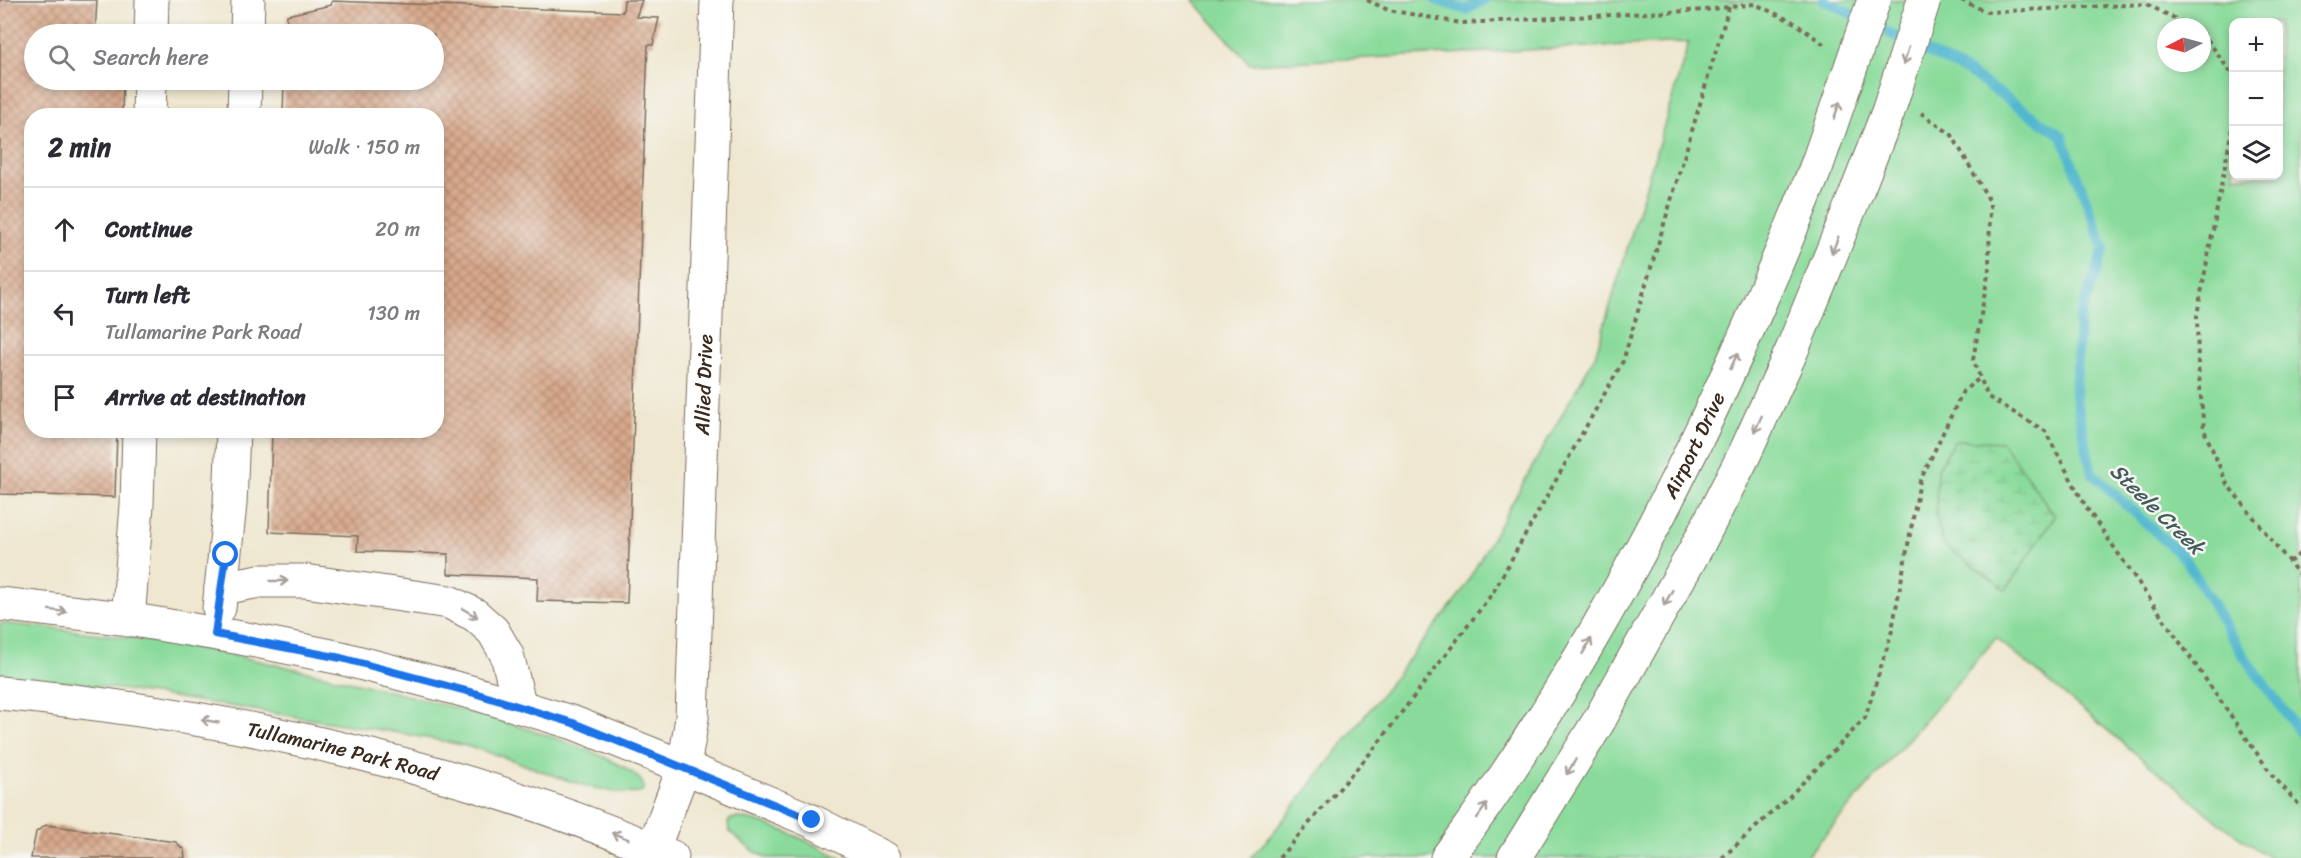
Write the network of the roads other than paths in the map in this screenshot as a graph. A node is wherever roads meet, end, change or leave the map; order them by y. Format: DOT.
graph roads {
  1 [pos="152,0"];
  2 [pos="248,0"];
  3 [pos="717,0"];
  4 [pos="1874,0"];
  5 [pos="1924,0"];
  6 [pos="151,24"];
  7 [pos="247,24"];
  8 [pos="149,90"];
  9 [pos="245,90"];
  10 [pos="148,108"];
  11 [pos="244,108"];
  12 [pos="139,438"];
  13 [pos="233,438"];
  14 [pos="222,588"];
  15 [pos="0,604"];
  16 [pos="128,620"];
  17 [pos="215,634"];
  18 [pos="0,693"];
  19 [pos="520,707"];
  20 [pos="684,767"];
  21 [pos="664,854"];
  22 [pos="884,858"];
  23 [pos="1447,858"];
  24 [pos="1514,858"];
  1 -- 6 [label="street"];
  2 -- 7 [label="street"];
  3 -- 20 [label="street, Allied Drive"];
  23 -- 4 [label="street, Airport Drive, one-way, bridge"];
  5 -- 24 [label="street, one-way, bridge"];
  8 -- 10 [label="street"];
  9 -- 11 [label="street"];
  12 -- 16 [label="street"];
  13 -- 14 [label="street"];
  14 -- 17 [label="street"];
  14 -- 19 [label="street, one-way"];
  15 -- 16 [label="street, one-way"];
  16 -- 17 [label="street"];
  17 -- 19 [label="street"];
  21 -- 18 [label="street, Tullamarine Park Road, one-way"];
  19 -- 20 [label="street"];
  20 -- 21 [label="street, Allied Drive"];
  20 -- 22 [label="street"];
}
